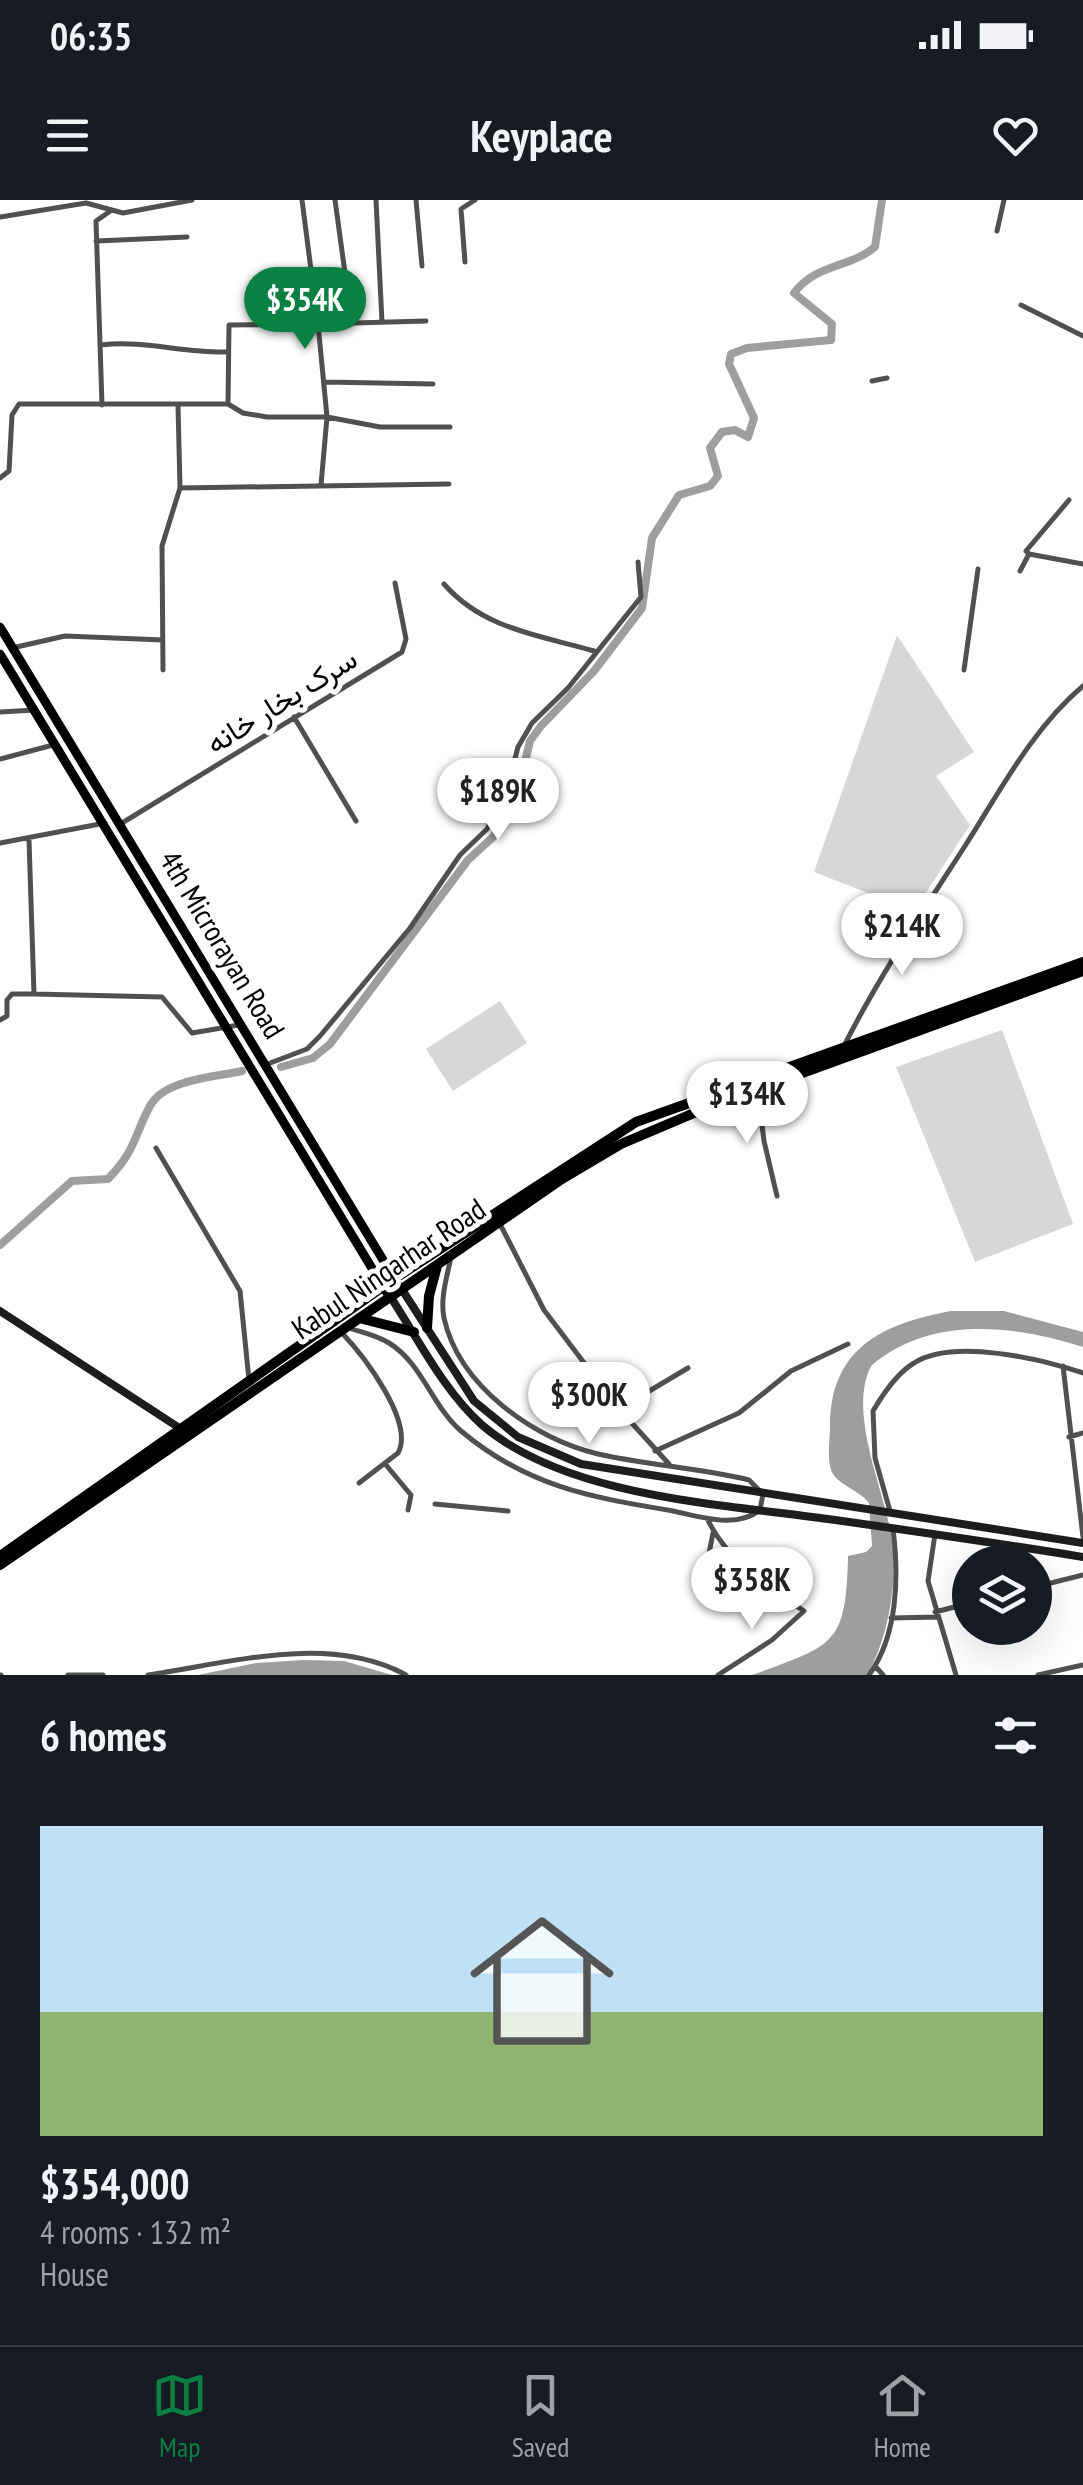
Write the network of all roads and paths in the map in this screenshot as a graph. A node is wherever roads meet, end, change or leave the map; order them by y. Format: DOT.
graph roads {
  1 [pos="192,200"];
  2 [pos="302,200"];
  3 [pos="334,200"];
  4 [pos="376,200"];
  5 [pos="416,200"];
  6 [pos="475,200"];
  7 [pos="1004,200"];
  8 [pos="86,202"];
  9 [pos="158,203"];
  10 [pos="109,212"];
  11 [pos="0,217"];
  12 [pos="997,230"];
  13 [pos="187,237"];
  14 [pos="96,241"];
  15 [pos="465,262"];
  16 [pos="422,266"];
  17 [pos="1021,305"];
  18 [pos="426,321"];
  19 [pos="382,323"];
  20 [pos="318,324"];
  21 [pos="352,324"];
  22 [pos="1083,336"];
  23 [pos="101,345"];
  24 [pos="228,352"];
  25 [pos="886,378"];
  26 [pos="324,382"];
  27 [pos="872,382"];
  28 [pos="433,384"];
  29 [pos="228,404"];
  30 [pos="102,405"];
  31 [pos="178,405"];
  32 [pos="327,417"];
  33 [pos="450,427"];
  34 [pos="0,478"];
  35 [pos="448,484"];
  36 [pos="321,485"];
  37 [pos="180,488"];
  38 [pos="1069,500"];
  39 [pos="1029,554"];
  40 [pos="638,562"];
  41 [pos="1083,564"];
  42 [pos="978,569"];
  43 [pos="1020,571"];
  44 [pos="395,582"];
  45 [pos="444,584"];
  46 [pos="0,627"];
  47 [pos="162,640"];
  48 [pos="15,651"];
  49 [pos="594,651"];
  50 [pos="2,656"];
  51 [pos="163,670"];
  52 [pos="964,670"];
  53 [pos="1083,686"];
  54 [pos="35,710"];
  55 [pos="0,712"];
  56 [pos="294,717"];
  57 [pos="56,745"];
  58 [pos="0,758"];
  59 [pos="356,821"];
  60 [pos="106,823"];
  61 [pos="122,823"];
  62 [pos="29,840"];
  63 [pos="0,843"];
  64 [pos="1083,962"];
  65 [pos="1083,971"];
  66 [pos="34,994"];
  67 [pos="0,1020"];
  68 [pos="240,1024"];
  69 [pos="228,1029"];
  70 [pos="844,1051"];
  71 [pos="265,1065"];
  72 [pos="758,1089"];
  73 [pos="156,1148"];
  74 [pos="777,1196"];
  75 [pos="499,1222"];
  76 [pos="452,1254"];
  77 [pos="438,1263"];
  78 [pos="397,1284"];
  79 [pos="386,1292"];
  80 [pos="0,1311"];
  81 [pos="358,1318"];
  82 [pos="427,1328"];
  83 [pos="343,1329"];
  84 [pos="414,1332"];
  85 [pos="848,1344"];
  86 [pos="1063,1366"];
  87 [pos="688,1368"];
  88 [pos="1083,1373"];
  89 [pos="249,1383"];
  90 [pos="619,1408"];
  91 [pos="181,1429"];
  92 [pos="1083,1433"];
  93 [pos="1069,1438"];
  94 [pos="655,1451"];
  95 [pos="386,1465"];
  96 [pos="674,1466"];
  97 [pos="359,1482"];
  98 [pos="763,1494"];
  99 [pos="435,1504"];
  100 [pos="1081,1506"];
  101 [pos="408,1510"];
  102 [pos="760,1510"];
  103 [pos="508,1511"];
  104 [pos="890,1514"];
  105 [pos="707,1518"];
  106 [pos="892,1529"];
  107 [pos="714,1532"];
  108 [pos="935,1534"];
  109 [pos="1083,1536"];
  110 [pos="0,1556"];
  111 [pos="1083,1556"];
  112 [pos="0,1565"];
  113 [pos="706,1568"];
  114 [pos="1083,1575"];
  115 [pos="1052,1583"];
  116 [pos="952,1609"];
  117 [pos="936,1614"];
  118 [pos="892,1618"];
  119 [pos="1083,1665"];
  120 [pos="875,1666"];
  121 [pos="68,1675"];
  122 [pos="103,1675"];
  123 [pos="148,1675"];
  124 [pos="406,1675"];
  125 [pos="718,1675"];
  126 [pos="869,1675"];
  127 [pos="882,1675"];
  128 [pos="956,1675"];
  129 [pos="1038,1675"];
  1 -- 9 [label="street"];
  2 -- 20 [label="street"];
  3 -- 21 [label="street"];
  4 -- 19 [label="street"];
  5 -- 16 [label="street"];
  6 -- 15 [label="street"];
  7 -- 12 [label="street"];
  8 -- 10 [label="street"];
  8 -- 11 [label="street"];
  9 -- 10 [label="street"];
  10 -- 14 [label="street"];
  13 -- 14 [label="street"];
  14 -- 23 [label="street"];
  17 -- 22 [label="street"];
  18 -- 19 [label="street"];
  19 -- 21 [label="street"];
  20 -- 21 [label="street"];
  20 -- 24 [label="street"];
  20 -- 26 [label="street"];
  23 -- 24 [label="street"];
  23 -- 30 [label="street"];
  24 -- 29 [label="street"];
  25 -- 27 [label="street"];
  26 -- 28 [label="street"];
  26 -- 32 [label="street"];
  29 -- 31 [label="street"];
  29 -- 32 [label="street"];
  30 -- 31 [label="street"];
  30 -- 34 [label="street"];
  31 -- 37 [label="street"];
  32 -- 33 [label="street"];
  32 -- 36 [label="street"];
  35 -- 36 [label="street"];
  36 -- 37 [label="street"];
  37 -- 47 [label="street"];
  38 -- 39 [label="street"];
  39 -- 41 [label="street"];
  39 -- 43 [label="street"];
  40 -- 49 [label="street"];
  42 -- 52 [label="street"];
  44 -- 56 [label="street, سرک بخار خانه"];
  45 -- 49 [label="street"];
  46 -- 48 [label="main road, 4th Microrayan Road"];
  47 -- 48 [label="street"];
  47 -- 51 [label="street"];
  48 -- 50 [label="main road"];
  48 -- 61 [label="main road, 4th Microrayan Road"];
  49 -- 71 [label="street"];
  50 -- 54 [label="main road, 4th Microrayan Road"];
  53 -- 70 [label="street"];
  54 -- 55 [label="street"];
  54 -- 57 [label="main road, 4th Microrayan Road"];
  56 -- 59 [label="street"];
  56 -- 61 [label="street, سرک بخار خانه"];
  57 -- 58 [label="street"];
  57 -- 60 [label="main road, 4th Microrayan Road"];
  60 -- 62 [label="street"];
  60 -- 69 [label="main road, 4th Microrayan Road"];
  61 -- 68 [label="main road, 4th Microrayan Road"];
  62 -- 63 [label="street"];
  62 -- 66 [label="street"];
  64 -- 70 [label="highway, Kabul Ningarhar Road"];
  65 -- 70 [label="highway"];
  66 -- 67 [label="street"];
  66 -- 69 [label="street"];
  68 -- 69 [label="street"];
  68 -- 71 [label="main road, 4th Microrayan Road"];
  69 -- 79 [label="main road, 4th Microrayan Road"];
  70 -- 72 [label="highway, Kabul Ningarhar Road"];
  70 -- 78 [label="highway, Kabul Ningarhar Road"];
  71 -- 78 [label="main road, 4th Microrayan Road"];
  72 -- 74 [label="street"];
  72 -- 75 [label="highway, Kabul Ningarhar Road"];
  73 -- 89 [label="street"];
  75 -- 76 [label="highway, Kabul Ningarhar Road"];
  75 -- 90 [label="street"];
  76 -- 77 [label="highway, Kabul Ningarhar Road"];
  76 -- 96 [label="street"];
  77 -- 78 [label="highway, Kabul Ningarhar Road"];
  77 -- 82 [label="highway"];
  78 -- 79 [label="highway, Kabul Ningarhar Road"];
  78 -- 82 [label="main road"];
  79 -- 81 [label="highway, Kabul Ningarhar Road"];
  79 -- 84 [label="main road"];
  79 -- 89 [label="highway, Kabul Ningarhar Road"];
  80 -- 91 [label="main road"];
  81 -- 83 [label="highway, Kabul Ningarhar Road"];
  81 -- 84 [label="highway"];
  82 -- 98 [label="main road"];
  83 -- 95 [label="street"];
  83 -- 105 [label="street"];
  83 -- 112 [label="highway, Kabul Ningarhar Road"];
  84 -- 102 [label="main road"];
  85 -- 94 [label="street"];
  86 -- 88 [label="street"];
  86 -- 93 [label="street"];
  86 -- 104 [label="street"];
  87 -- 90 [label="street"];
  89 -- 91 [label="highway, Kabul Ningarhar Road"];
  90 -- 94 [label="street"];
  91 -- 110 [label="highway, Kabul Ningarhar Road"];
  92 -- 93 [label="street"];
  93 -- 100 [label="street"];
  94 -- 96 [label="street"];
  95 -- 97 [label="street"];
  95 -- 101 [label="street"];
  96 -- 98 [label="street"];
  98 -- 102 [label="street"];
  98 -- 104 [label="main road"];
  99 -- 103 [label="street"];
  100 -- 109 [label="street"];
  102 -- 105 [label="street"];
  102 -- 106 [label="main road"];
  104 -- 109 [label="main road"];
  105 -- 107 [label="street"];
  106 -- 108 [label="main road"];
  106 -- 118 [label="street"];
  107 -- 113 [label="street"];
  107 -- 125 [label="street"];
  108 -- 111 [label="main road"];
  108 -- 117 [label="street"];
  114 -- 115 [label="street"];
  116 -- 117 [label="street"];
  117 -- 118 [label="street"];
  117 -- 128 [label="street"];
  118 -- 120 [label="street"];
  119 -- 129 [label="street"];
  120 -- 126 [label="street"];
  120 -- 127 [label="street"];
  121 -- 122 [label="street"];
  123 -- 124 [label="street"];
}
